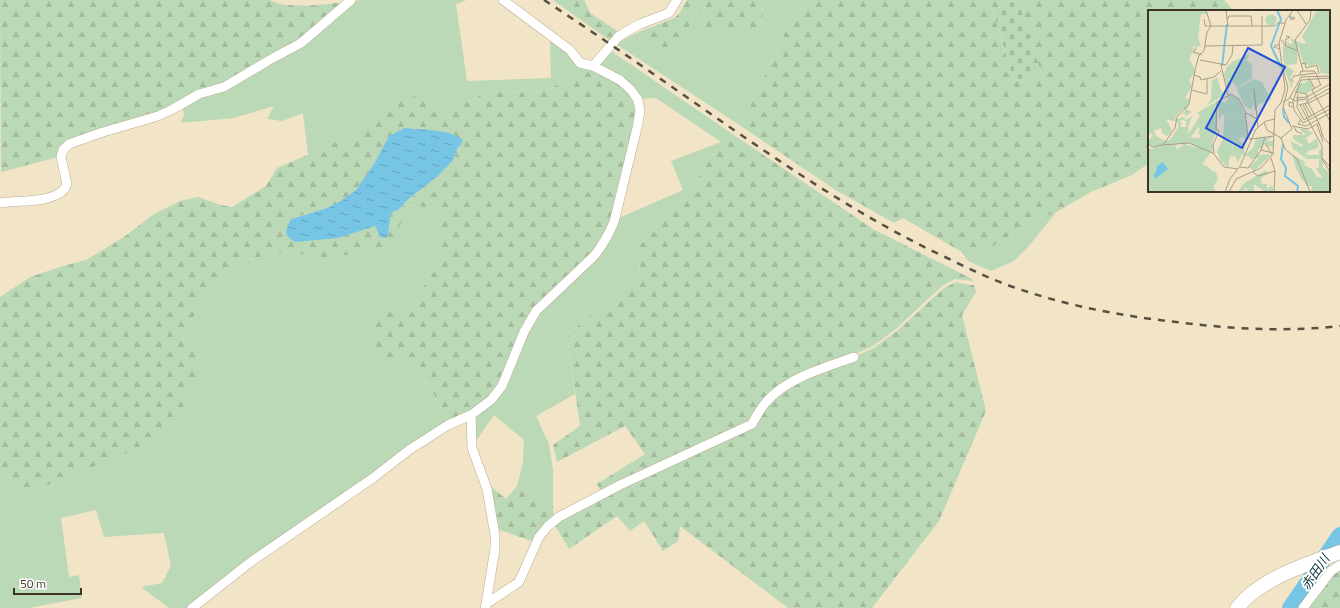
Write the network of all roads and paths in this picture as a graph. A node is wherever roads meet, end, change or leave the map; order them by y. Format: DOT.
graph roads {
  1 [pos="351,0"];
  2 [pos="503,0"];
  3 [pos="677,0"];
  4 [pos="592,66"];
  5 [pos="0,203"];
  6 [pos="854,357"];
  7 [pos="471,415"];
  8 [pos="1340,552"];
  9 [pos="1340,565"];
  10 [pos="485,606"];
  11 [pos="192,608"];
  12 [pos="1237,608"];
  13 [pos="1303,608"];
  1 -- 5 [label="street"];
  2 -- 4 [label="street"];
  3 -- 4 [label="street"];
  4 -- 7 [label="street"];
  6 -- 10 [label="street"];
  7 -- 10 [label="street"];
  7 -- 11 [label="street"];
  8 -- 12 [label="main road"];
  9 -- 13 [label="street"];
}
